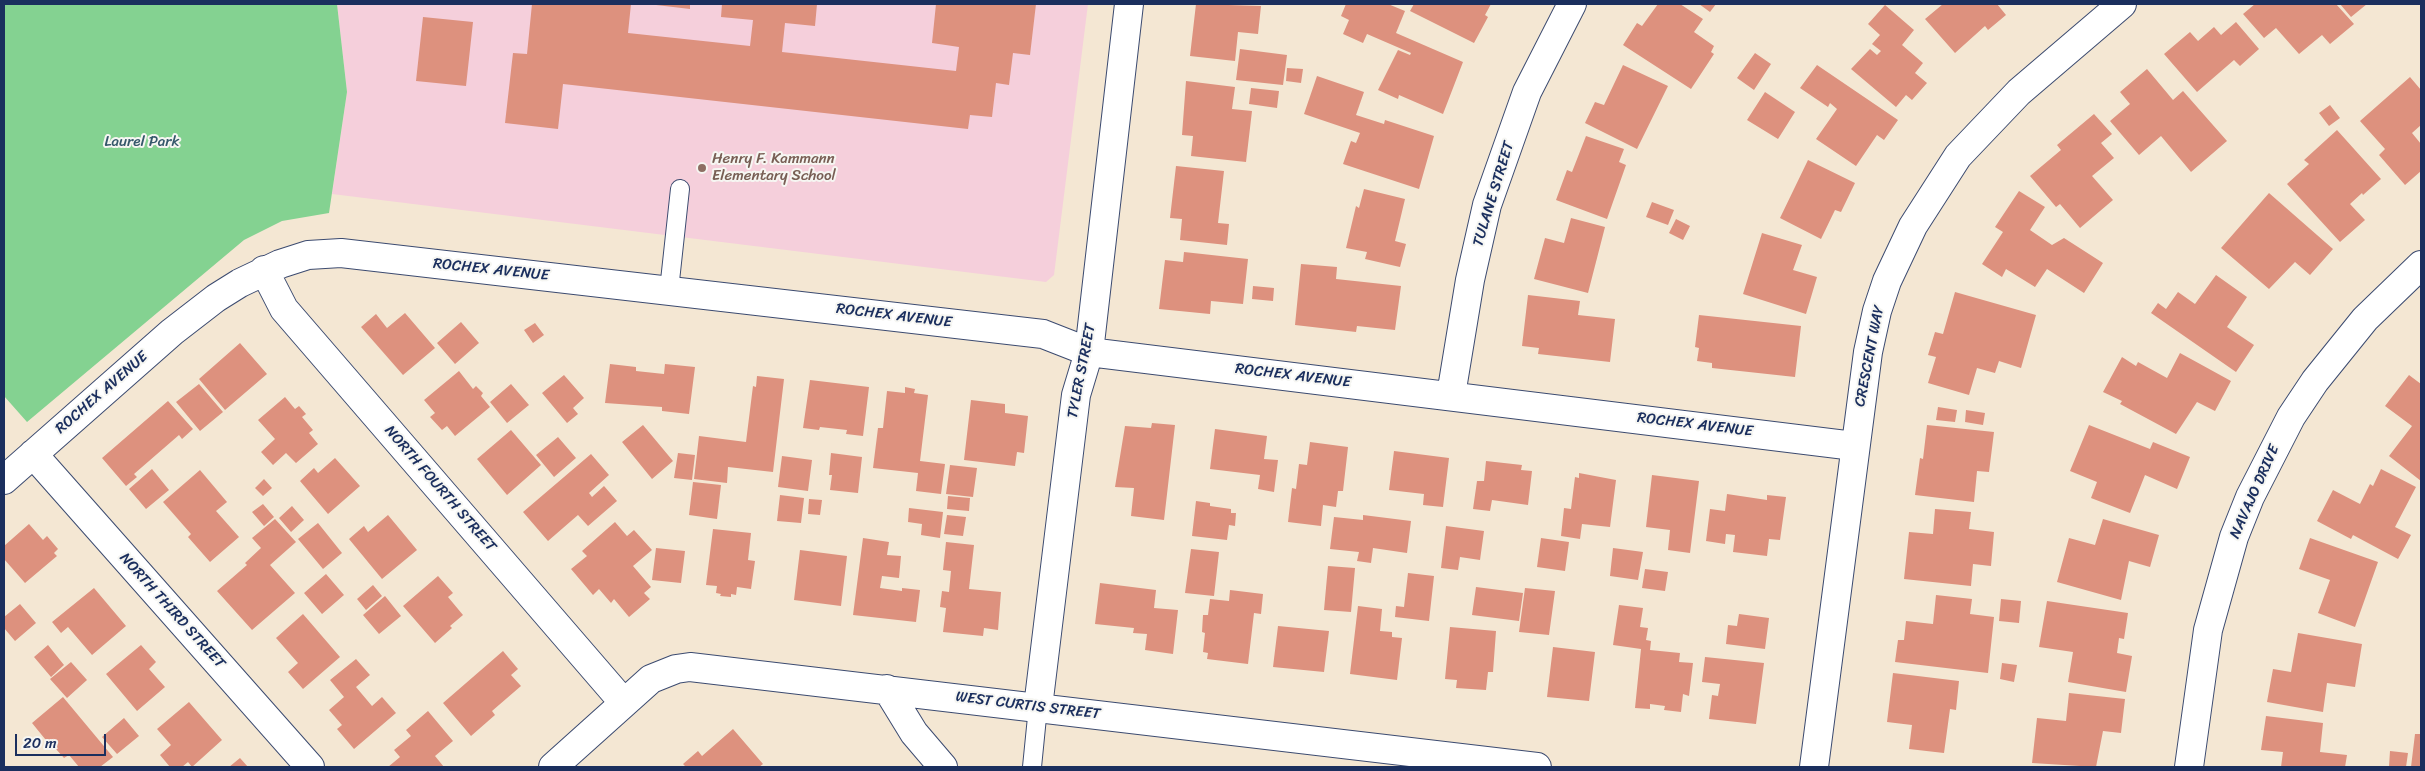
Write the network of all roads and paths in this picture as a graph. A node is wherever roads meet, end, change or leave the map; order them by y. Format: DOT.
graph roads {
  1 [pos="1129,4"];
  2 [pos="1572,4"];
  3 [pos="2122,4"];
  4 [pos="680,188"];
  5 [pos="2421,265"];
  6 [pos="264,270"];
  7 [pos="668,290"];
  8 [pos="1089,352"];
  9 [pos="1450,394"];
  10 [pos="1854,446"];
  11 [pos="33,454"];
  12 [pos="4,480"];
  13 [pos="887,689"];
  14 [pos="624,703"];
  15 [pos="1038,707"];
  16 [pos="310,767"];
  17 [pos="553,767"];
  18 [pos="943,767"];
  19 [pos="1032,767"];
  20 [pos="1537,767"];
  21 [pos="1814,767"];
  22 [pos="2189,767"];
  1 -- 8 [label="street, TYLER STREET"];
  2 -- 9 [label="street, TULANE STREET"];
  3 -- 10 [label="street, CRESCENT WAY"];
  4 -- 7 [label="lane"];
  5 -- 22 [label="street, NAVAJO DRIVE"];
  6 -- 7 [label="street, ROCHEX AVENUE"];
  6 -- 11 [label="street, ROCHEX AVENUE"];
  6 -- 14 [label="street, NORTH FOURTH STREET"];
  7 -- 8 [label="street, ROCHEX AVENUE"];
  8 -- 9 [label="street, ROCHEX AVENUE"];
  8 -- 15 [label="street, TYLER STREET"];
  9 -- 10 [label="street, ROCHEX AVENUE"];
  10 -- 21 [label="street, CRESCENT WAY"];
  11 -- 12 [label="street, ROCHEX AVENUE"];
  11 -- 16 [label="street, NORTH THIRD STREET"];
  13 -- 14 [label="street, WEST CURTIS STREET"];
  13 -- 15 [label="street, WEST CURTIS STREET"];
  13 -- 18 [label="street"];
  14 -- 17 [label="street, WEST CURTIS STREET"];
  15 -- 19 [label="lane"];
  15 -- 20 [label="street, WEST CURTIS STREET"];
}
